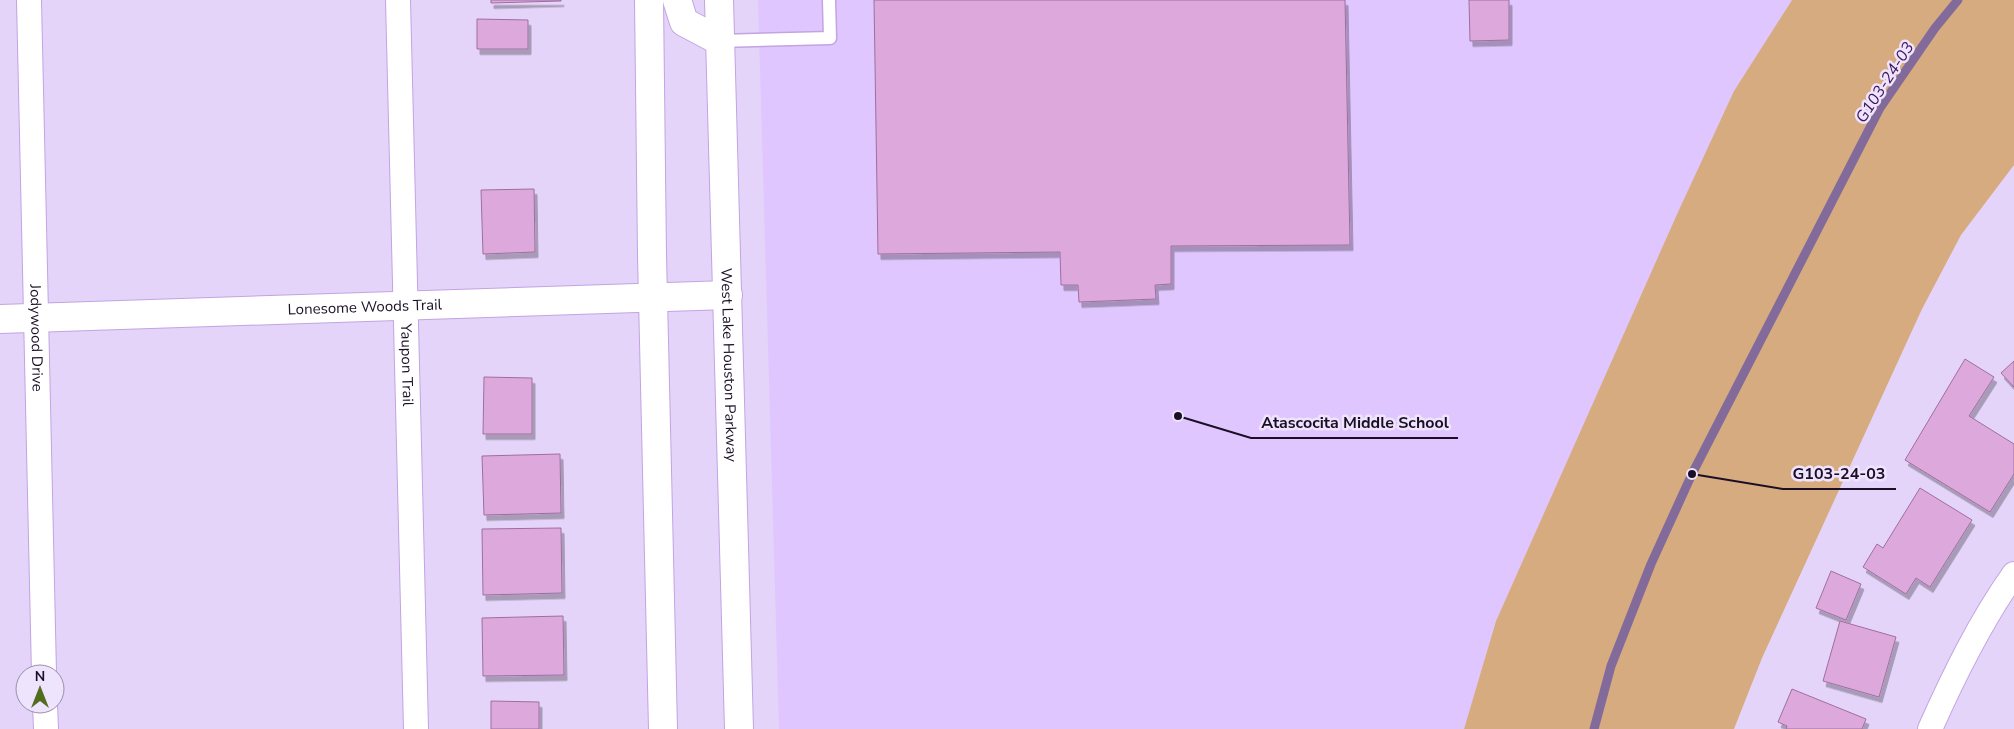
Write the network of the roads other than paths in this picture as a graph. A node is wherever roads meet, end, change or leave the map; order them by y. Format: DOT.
graph roads {
  1 [pos="28,0"];
  2 [pos="398,0"];
  3 [pos="649,0"];
  4 [pos="677,0"];
  5 [pos="719,0"];
  6 [pos="829,0"];
  7 [pos="720,42"];
  8 [pos="728,295"];
  9 [pos="653,297"];
  10 [pos="405,305"];
  11 [pos="35,318"];
  12 [pos="0,319"];
  13 [pos="2014,574"];
  14 [pos="44,664"];
  15 [pos="45,714"];
  16 [pos="46,729"];
  17 [pos="416,729"];
  18 [pos="664,729"];
  19 [pos="739,729"];
  20 [pos="1930,729"];
  1 -- 11 [label="street, Jodywood Drive"];
  2 -- 10 [label="street, Yaupon Trail"];
  3 -- 9 [label="main road"];
  4 -- 7 [label="main road"];
  5 -- 7 [label="main road, West Lake Houston Parkway"];
  6 -- 7 [label="lane"];
  7 -- 8 [label="main road, West Lake Houston Parkway"];
  8 -- 9 [label="main road, Lonesome Woods Trail"];
  8 -- 19 [label="main road, West Lake Houston Parkway"];
  9 -- 10 [label="main road, Lonesome Woods Trail"];
  9 -- 18 [label="main road"];
  10 -- 11 [label="main road, Lonesome Woods Trail"];
  10 -- 17 [label="street, Yaupon Trail"];
  11 -- 12 [label="main road, Lonesome Woods Trail"];
  11 -- 14 [label="street, Jodywood Drive"];
  13 -- 20 [label="street"];
  15 -- 16 [label="street"];
}
